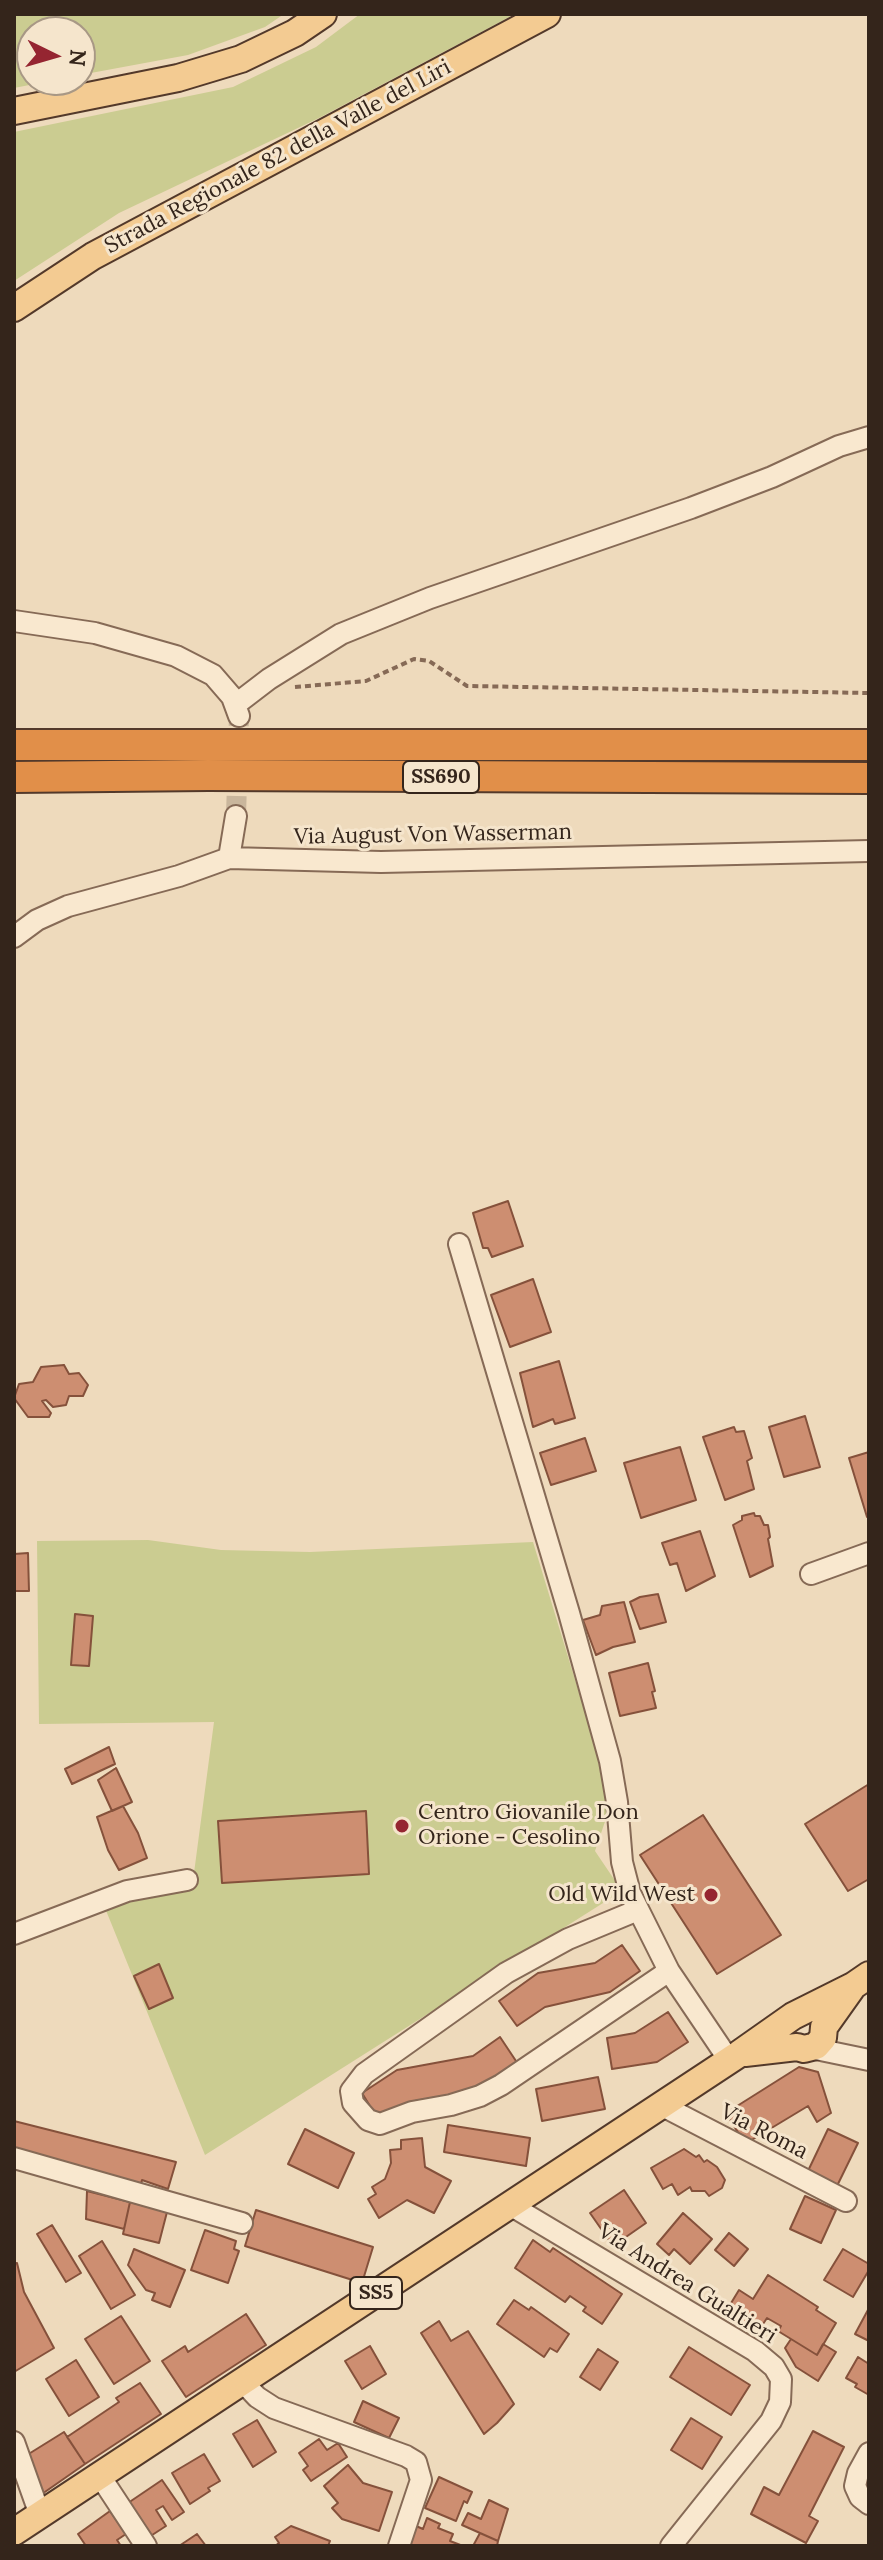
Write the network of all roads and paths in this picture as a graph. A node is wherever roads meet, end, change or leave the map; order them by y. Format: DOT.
graph roads {
  1 [pos="323,14"];
  2 [pos="547,14"];
  3 [pos="14,111"];
  4 [pos="14,308"];
  5 [pos="869,437"];
  6 [pos="14,621"];
  7 [pos="253,691"];
  8 [pos="869,693"];
  9 [pos="14,745"];
  10 [pos="869,745"];
  11 [pos="14,777"];
  12 [pos="869,778"];
  13 [pos="236,816"];
  14 [pos="869,851"];
  15 [pos="229,858"];
  16 [pos="14,937"];
  17 [pos="459,1244"];
  18 [pos="869,1553"];
  19 [pos="811,1574"];
  20 [pos="187,1880"];
  21 [pos="638,1910"];
  22 [pos="14,1934"];
  23 [pos="669,1971"];
  24 [pos="861,1980"];
  25 [pos="809,2031"];
  26 [pos="734,2057"];
  27 [pos="865,2059"];
  28 [pos="661,2105"];
  29 [pos="14,2158"];
  30 [pos="846,2201"];
  31 [pos="510,2205"];
  32 [pos="242,2223"];
  33 [pos="242,2381"];
  34 [pos="14,2442"];
  35 [pos="869,2453"];
  36 [pos="100,2476"];
  37 [pos="869,2504"];
  38 [pos="40,2515"];
  39 [pos="14,2532"];
  40 [pos="146,2546"];
  41 [pos="399,2546"];
  42 [pos="671,2546"];
  1 -- 3 [label="main road"];
  2 -- 4 [label="main road, Strada Regionale 82 della Valle del Liri"];
  5 -- 7 [label="street"];
  6 -- 7 [label="street"];
  7 -- 8 [label="path"];
  9 -- 10 [label="highway, SS690"];
  11 -- 12 [label="highway, SS690"];
  13 -- 15 [label="street"];
  14 -- 15 [label="street, Via August Von Wasserman"];
  15 -- 16 [label="street, Via August Von Wasserman"];
  17 -- 21 [label="street"];
  18 -- 19 [label="street"];
  20 -- 22 [label="street"];
  21 -- 23 [label="street"];
  21 -- 23 [label="street"];
  23 -- 26 [label="street"];
  24 -- 25 [label="main road, SS5"];
  25 -- 26 [label="main road, SS5"];
  25 -- 27 [label="street"];
  26 -- 28 [label="main road, SS5"];
  28 -- 30 [label="street, Via Roma"];
  28 -- 31 [label="main road, SS5"];
  29 -- 32 [label="street"];
  31 -- 33 [label="main road, SS5"];
  31 -- 42 [label="street, Via Andrea Gualtieri"];
  33 -- 36 [label="main road, SS5"];
  33 -- 41 [label="street"];
  34 -- 38 [label="street"];
  35 -- 37 [label="street"];
  36 -- 38 [label="main road, SS5"];
  36 -- 40 [label="street"];
  38 -- 39 [label="main road, SS5"];
}
